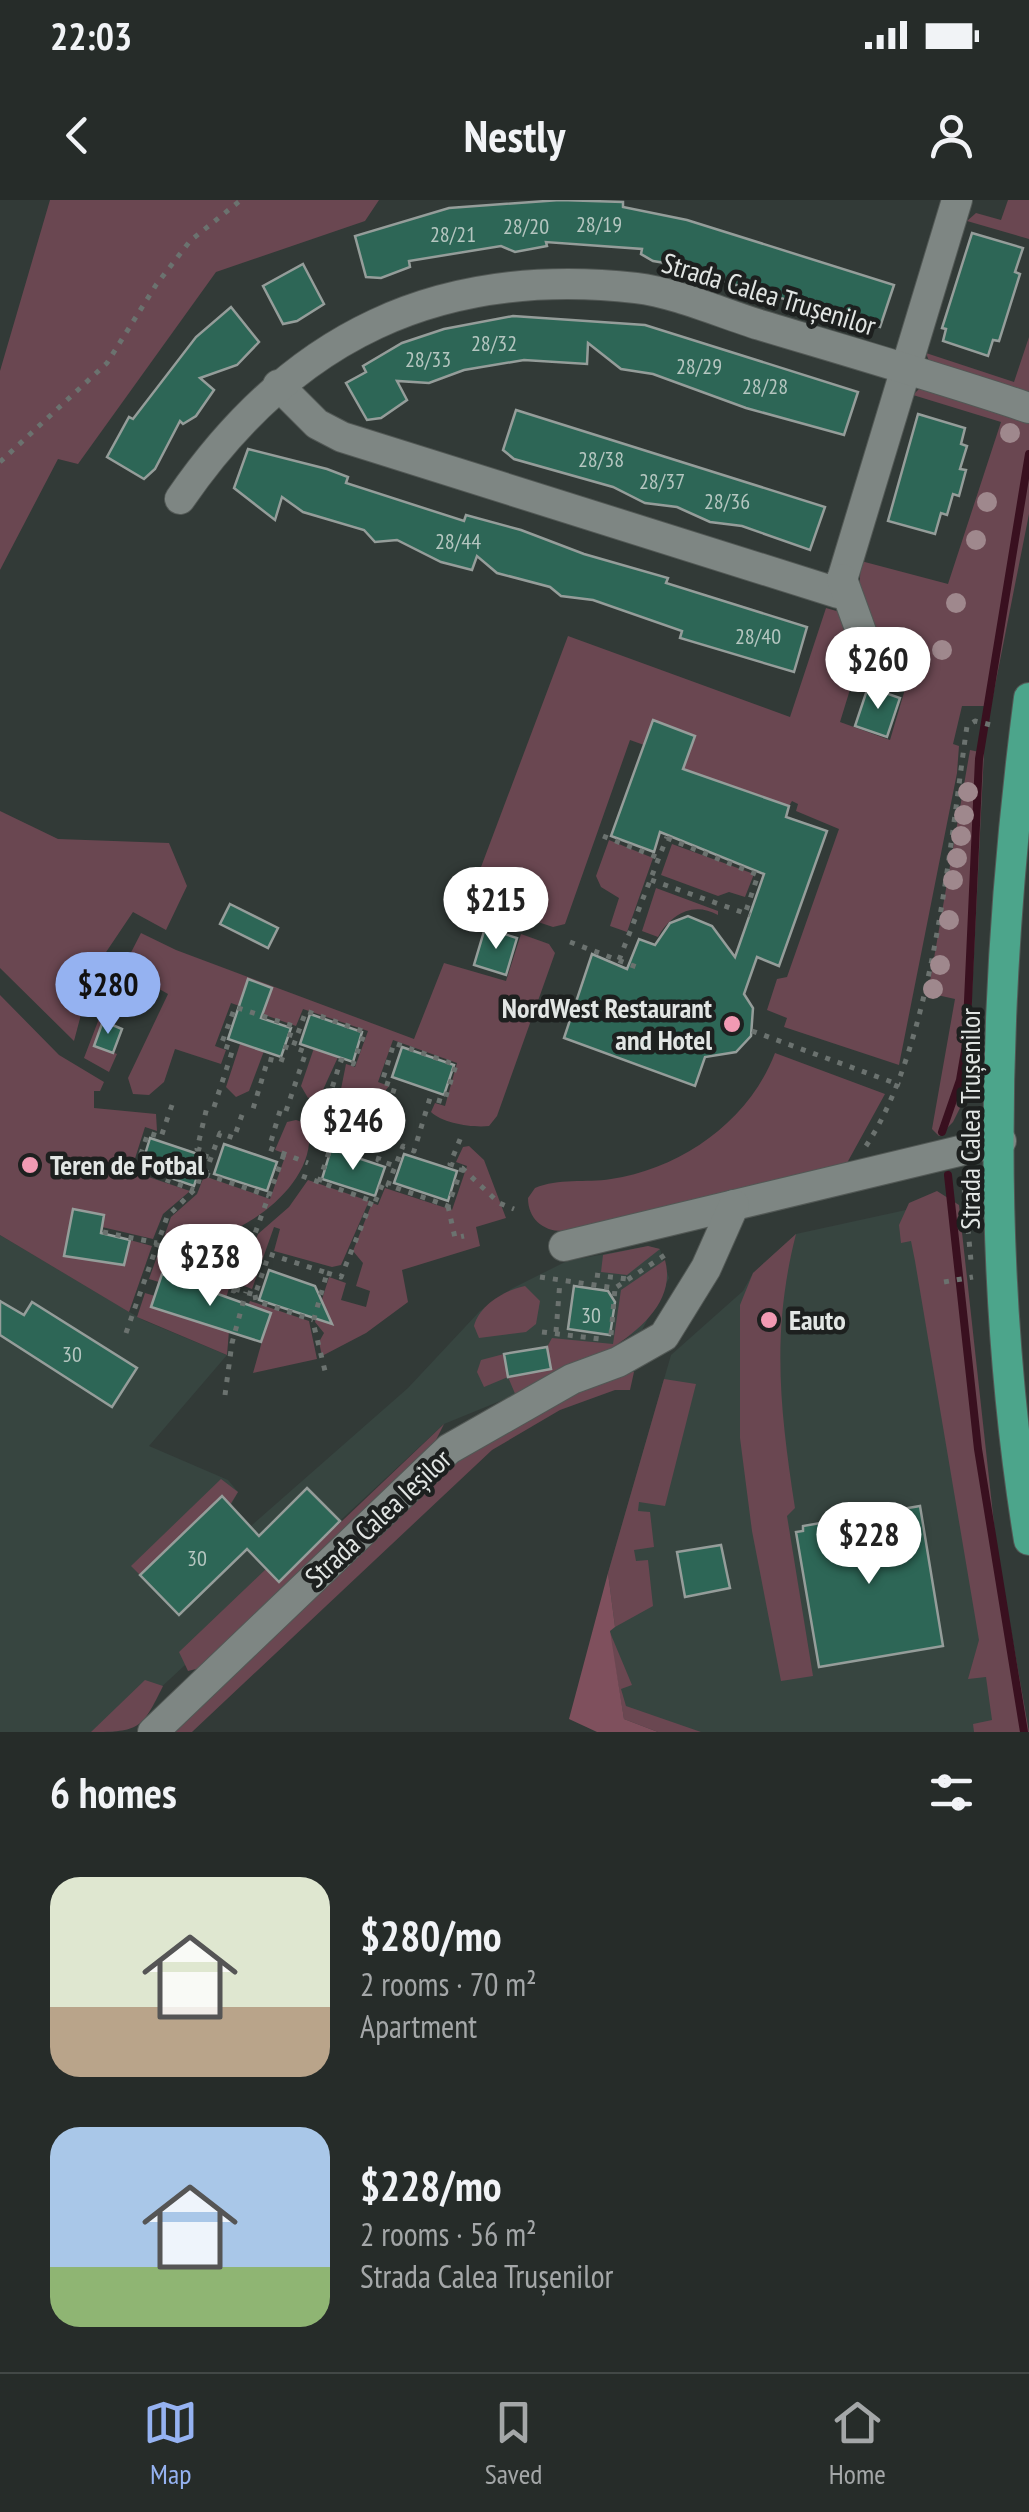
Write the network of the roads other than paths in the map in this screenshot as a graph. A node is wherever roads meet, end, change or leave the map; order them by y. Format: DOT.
graph roads {
  1 [pos="957,200"];
  2 [pos="904,369"];
  3 [pos="278,385"];
  4 [pos="1029,408"];
  5 [pos="180,499"];
  6 [pos="842,579"];
  7 [pos="907,670"];
  8 [pos="1029,698"];
  9 [pos="1002,1141"];
  10 [pos="734,1205"];
  11 [pos="564,1246"];
  12 [pos="1029,1540"];
  13 [pos="153,1732"];
  1 -- 2 [label="street, Strada Calea Trușenilor"];
  2 -- 3 [label="street, Strada Calea Trușenilor"];
  2 -- 4 [label="street, Strada Calea Trușenilor"];
  2 -- 6 [label="street, Strada Calea Trușenilor"];
  3 -- 5 [label="street, Strada Calea Trușenilor"];
  3 -- 6 [label="street"];
  6 -- 7 [label="street"];
  8 -- 9 [label="highway, Strada Calea Trușenilor"];
  9 -- 10 [label="street"];
  9 -- 12 [label="highway, Strada Calea Trușenilor"];
  10 -- 11 [label="street"];
  10 -- 13 [label="street, Strada Calea Ieșilor"];
}
